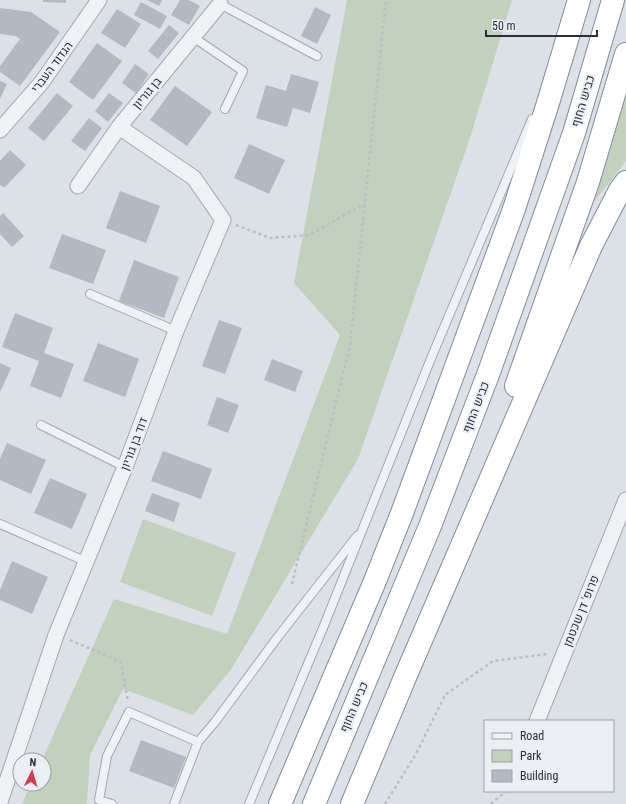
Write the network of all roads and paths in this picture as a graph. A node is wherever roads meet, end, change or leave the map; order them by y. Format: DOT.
graph roads {
  1 [pos="100,0"];
  2 [pos="386,0"];
  3 [pos="579,0"];
  4 [pos="613,0"];
  5 [pos="220,4"];
  6 [pos="570,32"];
  7 [pos="193,37"];
  8 [pos="626,54"];
  9 [pos="317,56"];
  10 [pos="226,109"];
  11 [pos="119,127"];
  12 [pos="0,130"];
  13 [pos="626,182"];
  14 [pos="78,186"];
  15 [pos="365,204"];
  16 [pos="223,220"];
  17 [pos="90,294"];
  18 [pos="176,331"];
  19 [pos="41,425"];
  20 [pos="125,467"];
  21 [pos="626,500"];
  22 [pos="368,516"];
  23 [pos="0,524"];
  24 [pos="87,562"];
  25 [pos="292,584"];
  26 [pos="56,635"];
  27 [pos="564,652"];
  28 [pos="406,675"];
  29 [pos="129,712"];
  30 [pos="536,720"];
  31 [pos="198,742"];
  32 [pos="505,792"];
  33 [pos="0,802"];
  34 [pos="112,804"];
  35 [pos="174,804"];
  36 [pos="249,804"];
  37 [pos="280,804"];
  38 [pos="314,804"];
  39 [pos="352,804"];
  40 [pos="385,804"];
  41 [pos="491,804"];
  1 -- 12 [label="street, הגדוד העברי"];
  2 -- 15 [label="path"];
  3 -- 6 [label="highway"];
  4 -- 38 [label="highway, כביש החוף"];
  5 -- 7 [label="street, בן גוריון"];
  5 -- 9 [label="lane"];
  6 -- 22 [label="lane"];
  6 -- 37 [label="highway"];
  7 -- 10 [label="lane"];
  7 -- 11 [label="street, בן גוריון"];
  8 -- 28 [label="highway"];
  11 -- 14 [label="street, בן גוריון"];
  11 -- 16 [label="street"];
  13 -- 28 [label="highway"];
  15 -- 16 [label="path"];
  15 -- 25 [label="path"];
  16 -- 18 [label="street, דוד בן גוריון"];
  17 -- 18 [label="lane"];
  18 -- 20 [label="street, דוד בן גוריון"];
  19 -- 20 [label="lane"];
  20 -- 24 [label="street, דוד בן גוריון"];
  21 -- 27 [label="street, פרופ' דן שכטמן"];
  22 -- 31 [label="lane"];
  22 -- 36 [label="lane"];
  23 -- 24 [label="lane"];
  24 -- 26 [label="street, דוד בן גוריון"];
  26 -- 29 [label="path"];
  26 -- 33 [label="street, דוד בן גוריון"];
  27 -- 30 [label="street, פרופ' דן שכטמן"];
  27 -- 40 [label="path"];
  28 -- 39 [label="highway"];
  29 -- 31 [label="lane"];
  29 -- 34 [label="lane"];
  31 -- 35 [label="lane"];
  32 -- 41 [label="path"];
}
